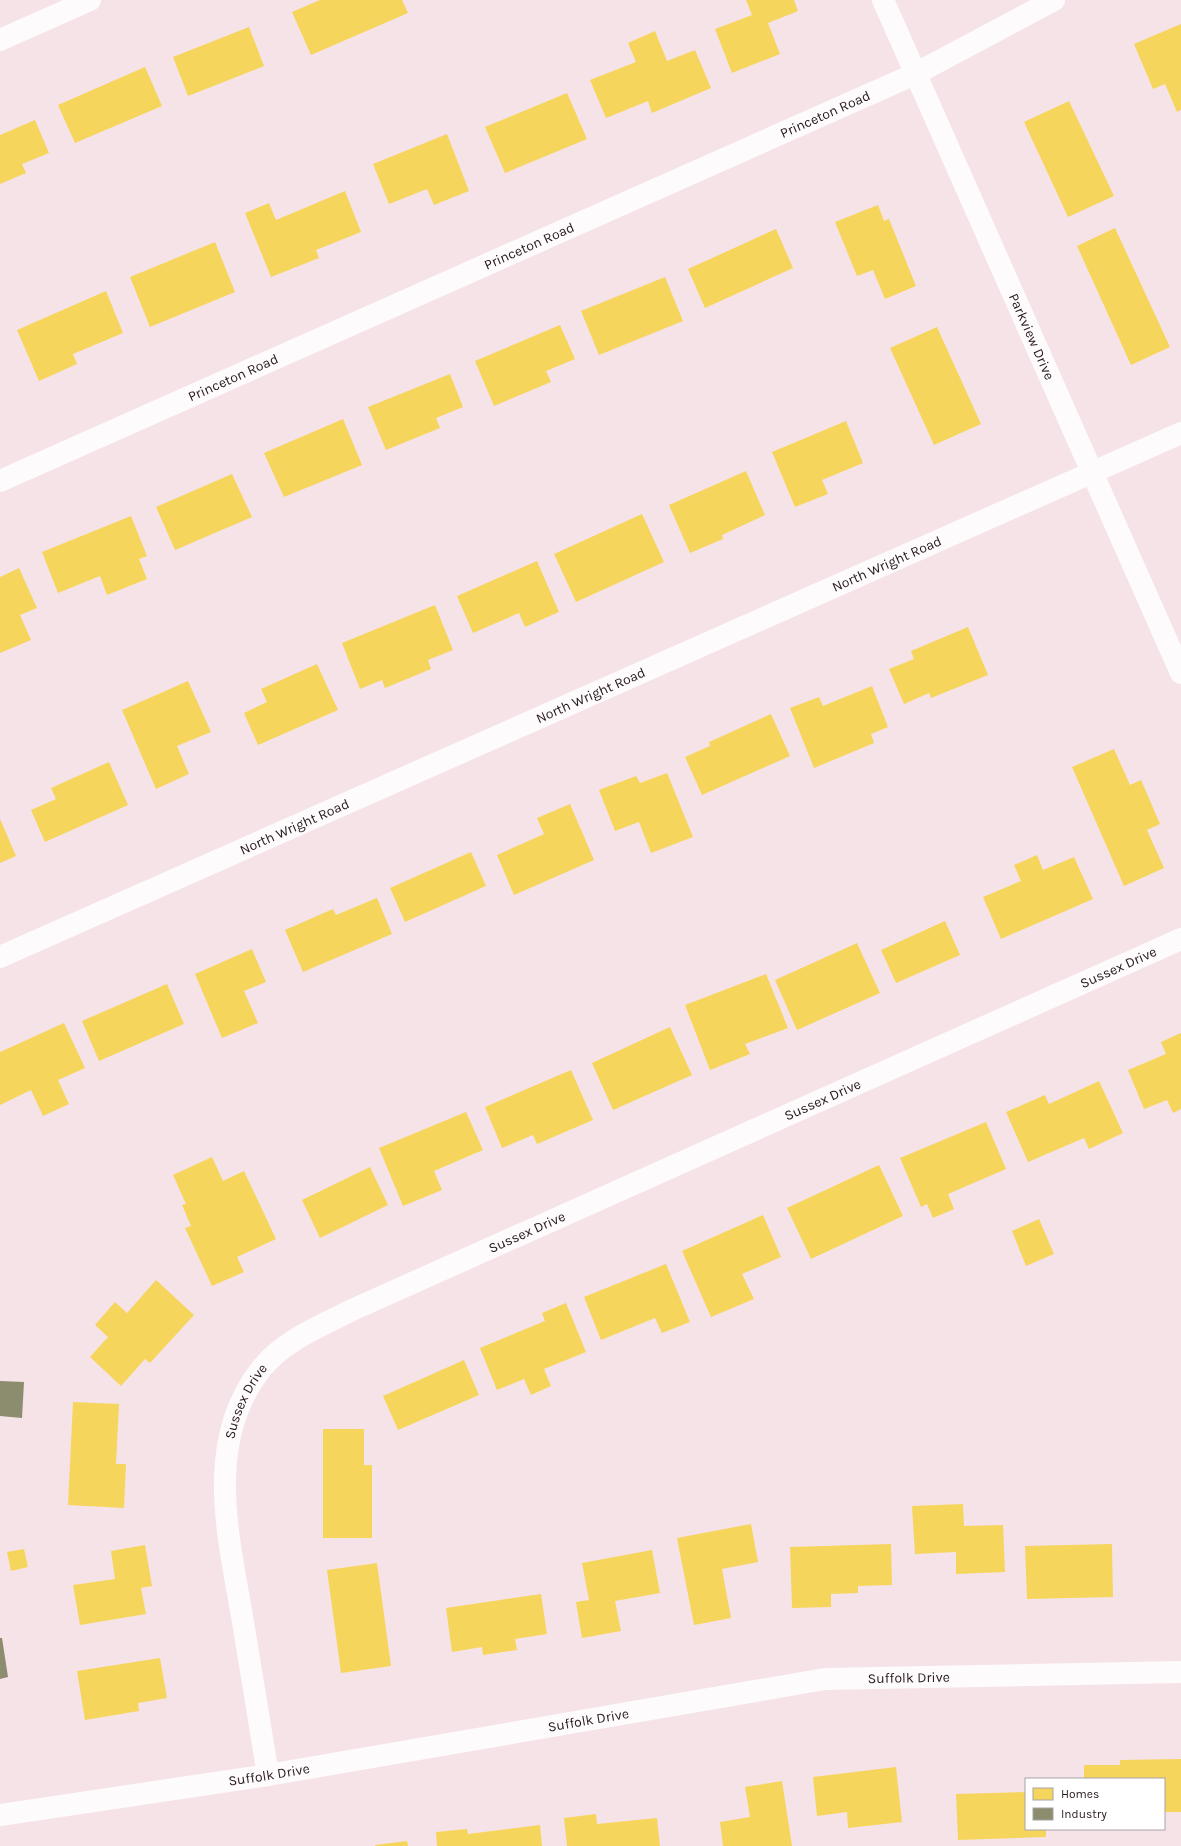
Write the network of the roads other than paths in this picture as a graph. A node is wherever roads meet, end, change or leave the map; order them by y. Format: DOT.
graph roads {
  1 [pos="90,0"];
  2 [pos="884,0"];
  3 [pos="1054,0"];
  4 [pos="0,40"];
  5 [pos="916,74"];
  6 [pos="1181,433"];
  7 [pos="1093,472"];
  8 [pos="0,481"];
  9 [pos="1181,673"];
  10 [pos="1181,939"];
  11 [pos="0,957"];
  12 [pos="1181,1672"];
  13 [pos="268,1774"];
  14 [pos="0,1815"];
  1 -- 4 [label="street"];
  2 -- 5 [label="street, Parkview Drive"];
  3 -- 5 [label="street, Princeton Road"];
  5 -- 7 [label="street, Parkview Drive"];
  5 -- 8 [label="street, Princeton Road"];
  6 -- 7 [label="street, North Wright Road"];
  7 -- 9 [label="street, Parkview Drive"];
  7 -- 11 [label="street, North Wright Road"];
  10 -- 13 [label="street, Sussex Drive"];
  12 -- 13 [label="street, Suffolk Drive"];
  13 -- 14 [label="street, Suffolk Drive"];
}
